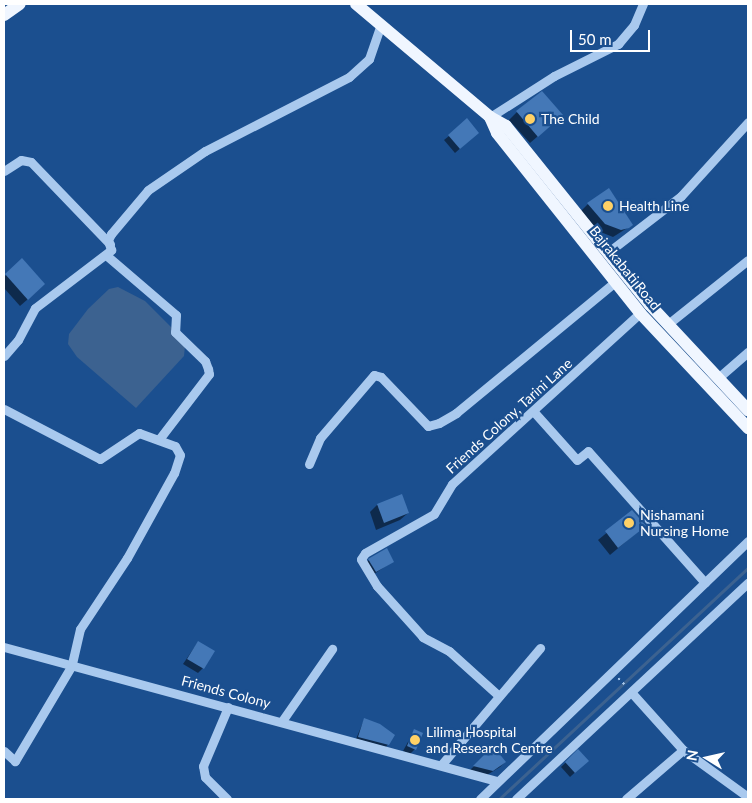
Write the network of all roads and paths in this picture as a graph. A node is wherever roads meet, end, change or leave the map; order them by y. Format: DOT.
graph roads {
  1 [pos="20,4"];
  2 [pos="356,4"];
  3 [pos="643,4"];
  4 [pos="4,15"];
  5 [pos="381,25"];
  6 [pos="490,117"];
  7 [pos="748,122"];
  8 [pos="4,171"];
  9 [pos="111,244"];
  10 [pos="607,253"];
  11 [pos="106,255"];
  12 [pos="748,260"];
  13 [pos="615,282"];
  14 [pos="640,312"];
  15 [pos="668,324"];
  16 [pos="748,352"];
  17 [pos="4,356"];
  18 [pos="718,378"];
  19 [pos="4,409"];
  20 [pos="748,410"];
  21 [pos="534,412"];
  22 [pos="748,428"];
  23 [pos="160,438"];
  24 [pos="310,464"];
  25 [pos="748,541"];
  26 [pos="706,583"];
  27 [pos="748,583"];
  28 [pos="4,647"];
  29 [pos="540,648"];
  30 [pos="332,649"];
  31 [pos="72,665"];
  32 [pos="617,676"];
  33 [pos="630,690"];
  34 [pos="499,696"];
  35 [pos="228,707"];
  36 [pos="282,721"];
  37 [pos="683,750"];
  38 [pos="4,751"];
  39 [pos="442,764"];
  40 [pos="497,780"];
  41 [pos="748,797"];
  42 [pos="227,799"];
  43 [pos="480,799"];
  44 [pos="516,799"];
  45 [pos="626,799"];
  1 -- 4 [label="main road"];
  2 -- 5 [label="main road, Bajrakabati Road"];
  3 -- 6 [label="street"];
  5 -- 6 [label="main road, Bajrakabati Road"];
  5 -- 9 [label="street"];
  6 -- 10 [label="main road, Bajrakabati Road"];
  6 -- 13 [label="main road, Bajrakabati Road"];
  7 -- 10 [label="street"];
  8 -- 9 [label="street"];
  9 -- 11 [label="street"];
  10 -- 15 [label="main road, Bajrakabati Road"];
  11 -- 17 [label="street"];
  11 -- 23 [label="street"];
  12 -- 15 [label="street"];
  13 -- 14 [label="main road, Bajrakabati Road"];
  13 -- 24 [label="street"];
  14 -- 21 [label="street, Friends Colony, Tarini Lane"];
  14 -- 22 [label="main road, Bajrakabati Road"];
  15 -- 18 [label="main road, Bajrakabati Road"];
  16 -- 18 [label="street"];
  18 -- 20 [label="main road, Bajrakabati Road"];
  19 -- 23 [label="street"];
  21 -- 26 [label="street"];
  21 -- 34 [label="street, Friends Colony, Tarini Lane"];
  23 -- 31 [label="street"];
  25 -- 26 [label="street"];
  26 -- 40 [label="street"];
  27 -- 33 [label="street"];
  28 -- 31 [label="street, Friends Colony"];
  29 -- 34 [label="street"];
  30 -- 36 [label="street"];
  31 -- 35 [label="street, Friends Colony"];
  31 -- 38 [label="street"];
  32 -- 33 [label="path"];
  33 -- 37 [label="street"];
  33 -- 44 [label="street"];
  34 -- 39 [label="street"];
  35 -- 36 [label="street, Friends Colony"];
  35 -- 42 [label="street"];
  36 -- 39 [label="street, Friends Colony"];
  37 -- 41 [label="street"];
  37 -- 45 [label="street"];
  39 -- 40 [label="street, Friends Colony"];
  40 -- 43 [label="street"];
}
